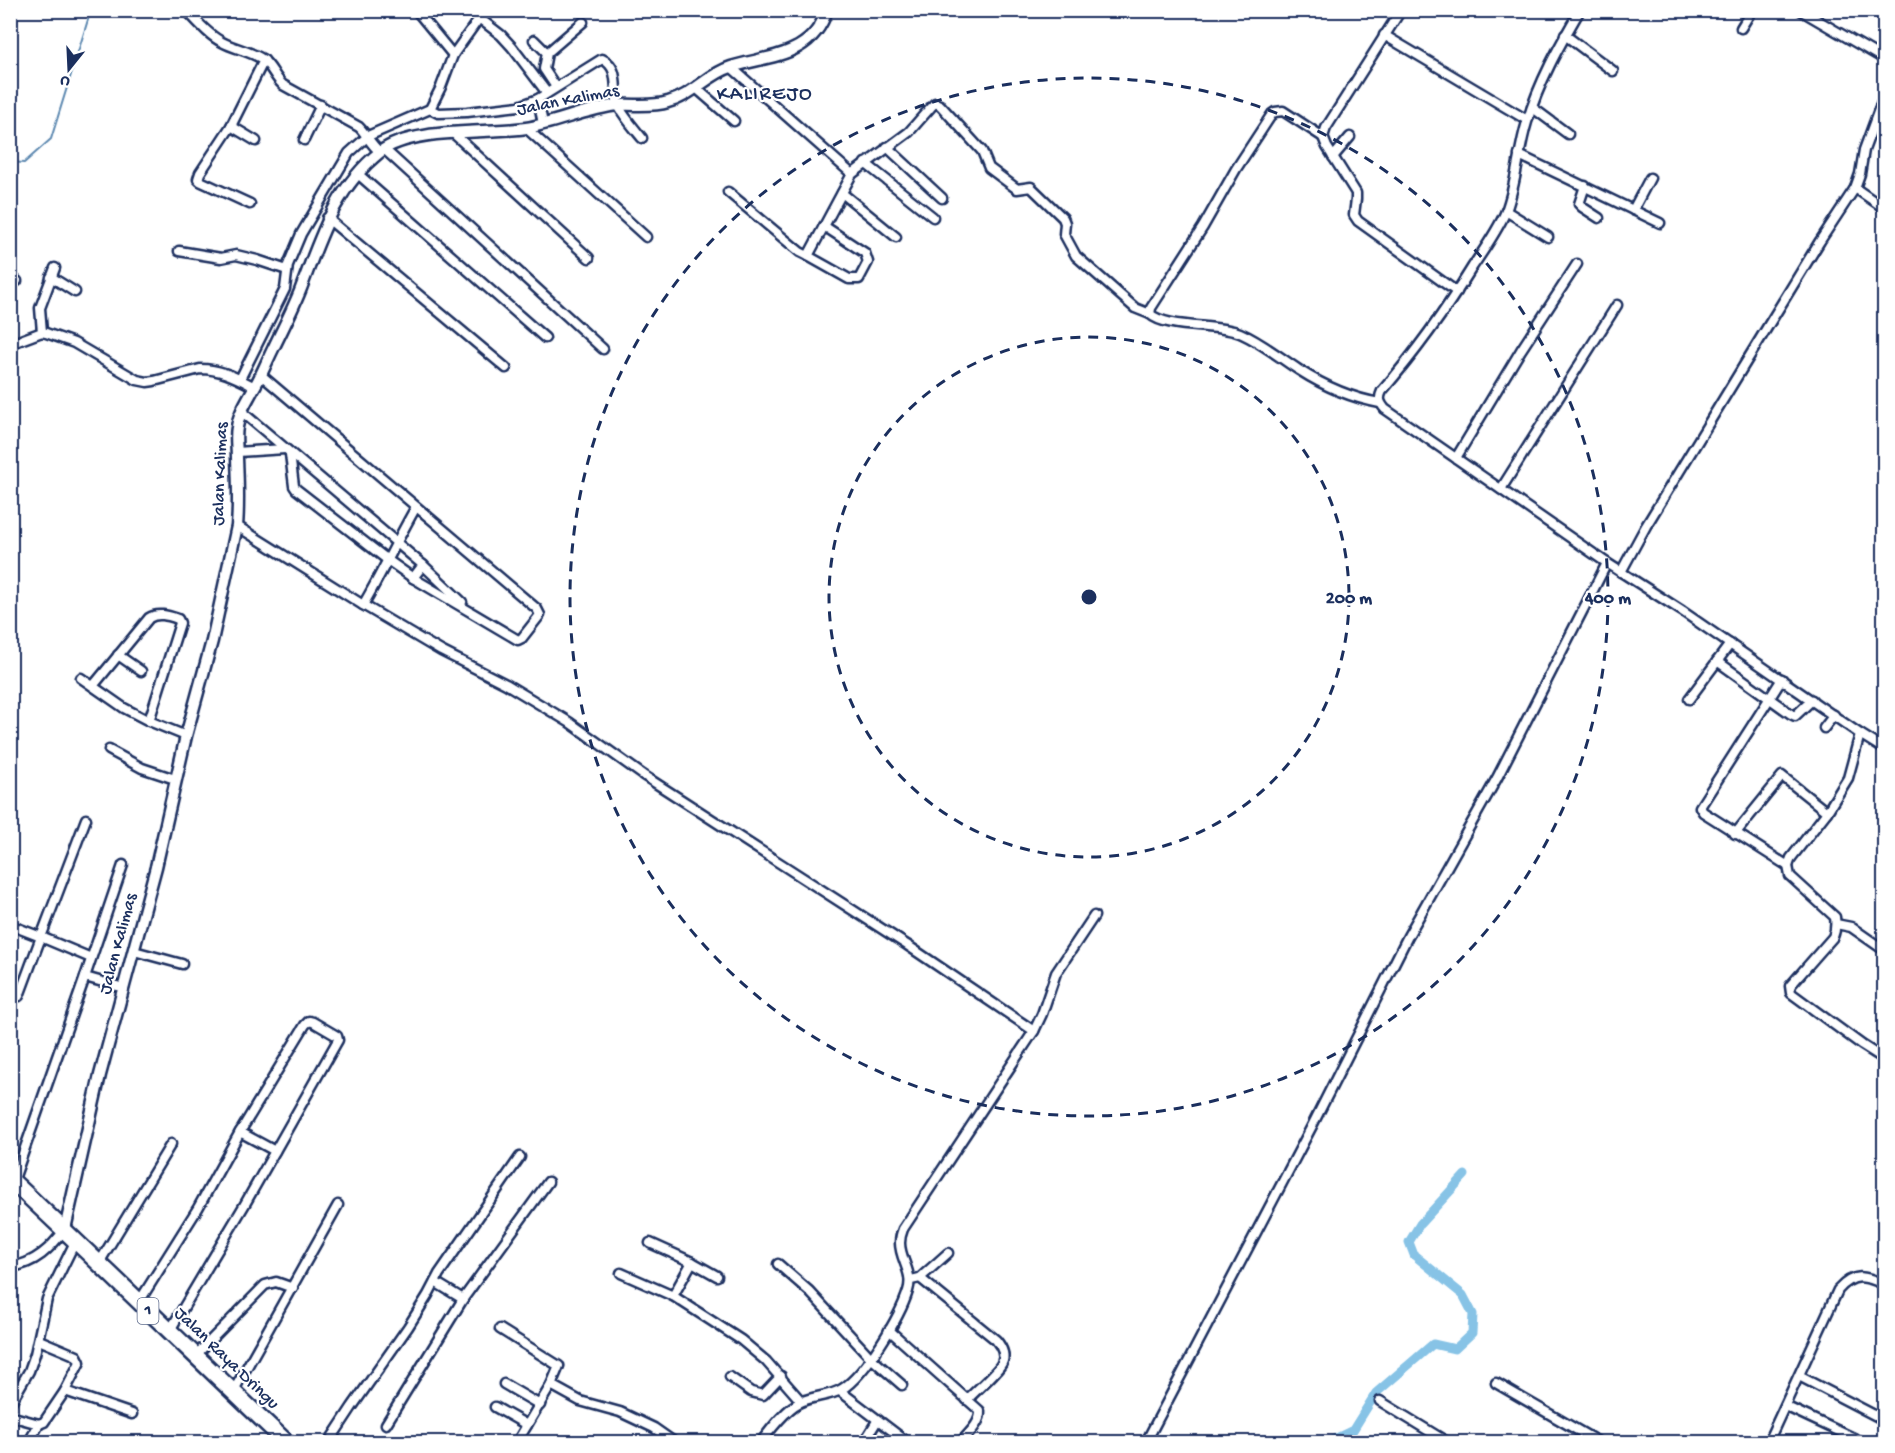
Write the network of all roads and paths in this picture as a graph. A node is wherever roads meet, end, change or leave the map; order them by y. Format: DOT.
graph roads {
  1 [pos="186,10"];
  2 [pos="416,10"];
  3 [pos="1401,10"];
  4 [pos="1580,10"];
  5 [pos="1752,10"];
  6 [pos="1800,10"];
  7 [pos="482,14"];
  8 [pos="825,14"];
  9 [pos="583,22"];
  10 [pos="1741,28"];
  11 [pos="1384,35"];
  12 [pos="1565,35"];
  13 [pos="534,40"];
  14 [pos="547,53"];
  15 [pos="453,55"];
  16 [pos="1884,59"];
  17 [pos="264,60"];
  18 [pos="731,67"];
  19 [pos="1613,71"];
  20 [pos="556,87"];
  21 [pos="696,88"];
  22 [pos="547,93"];
  23 [pos="1884,96"];
  24 [pos="538,99"];
  25 [pos="617,100"];
  26 [pos="321,105"];
  27 [pos="1533,108"];
  28 [pos="430,109"];
  29 [pos="1527,120"];
  30 [pos="734,121"];
  31 [pos="543,122"];
  32 [pos="231,126"];
  33 [pos="526,128"];
  34 [pos="453,133"];
  35 [pos="1568,134"];
  36 [pos="1350,136"];
  37 [pos="1323,137"];
  38 [pos="642,138"];
  39 [pos="304,140"];
  40 [pos="256,141"];
  41 [pos="375,145"];
  42 [pos="887,147"];
  43 [pos="1519,155"];
  44 [pos="1334,157"];
  45 [pos="865,163"];
  46 [pos="358,174"];
  47 [pos="852,174"];
  48 [pos="1650,178"];
  49 [pos="1585,186"];
  50 [pos="1855,188"];
  51 [pos="728,192"];
  52 [pos="842,193"];
  53 [pos="942,198"];
  54 [pos="250,204"];
  55 [pos="1884,208"];
  56 [pos="1633,210"];
  57 [pos="1506,211"];
  58 [pos="327,218"];
  59 [pos="933,218"];
  60 [pos="1599,218"];
  61 [pos="1660,223"];
  62 [pos="824,226"];
  63 [pos="646,237"];
  64 [pos="896,237"];
  65 [pos="1548,237"];
  66 [pos="179,251"];
  67 [pos="808,256"];
  68 [pos="589,258"];
  69 [pos="1577,264"];
  70 [pos="287,270"];
  71 [pos="75,292"];
  72 [pos="1457,292"];
  73 [pos="1617,305"];
  74 [pos="1150,314"];
  75 [pos="42,332"];
  76 [pos="545,338"];
  77 [pos="10,344"];
  78 [pos="603,349"];
  79 [pos="506,368"];
  80 [pos="261,375"];
  81 [pos="247,383"];
  82 [pos="1380,403"];
  83 [pos="241,411"];
  84 [pos="288,451"];
  85 [pos="237,452"];
  86 [pos="1456,458"];
  87 [pos="1502,489"];
  88 [pos="416,507"];
  89 [pos="237,526"];
  90 [pos="396,543"];
  91 [pos="388,561"];
  92 [pos="1607,563"];
  93 [pos="423,565"];
  94 [pos="1621,572"];
  95 [pos="413,578"];
  96 [pos="363,605"];
  97 [pos="472,612"];
  98 [pos="1730,644"];
  99 [pos="118,655"];
  100 [pos="1717,661"];
  101 [pos="141,671"];
  102 [pos="81,678"];
  103 [pos="1782,679"];
  104 [pos="93,686"];
  105 [pos="1689,699"];
  106 [pos="1768,700"];
  107 [pos="1812,700"];
  108 [pos="1834,715"];
  109 [pos="149,721"];
  110 [pos="1824,728"];
  111 [pos="186,736"];
  112 [pos="1866,737"];
  113 [pos="1883,745"];
  114 [pos="109,750"];
  115 [pos="175,779"];
  116 [pos="1827,812"];
  117 [pos="86,819"];
  118 [pos="1735,834"];
  119 [pos="123,865"];
  120 [pos="1788,866"];
  121 [pos="1094,916"];
  122 [pos="1836,924"];
  123 [pos="10,925"];
  124 [pos="41,937"];
  125 [pos="1884,950"];
  126 [pos="135,951"];
  127 [pos="91,957"];
  128 [pos="182,964"];
  129 [pos="85,978"];
  130 [pos="124,988"];
  131 [pos="19,996"];
  132 [pos="1034,1031"];
  133 [pos="1884,1059"];
  134 [pos="240,1132"];
  135 [pos="171,1144"];
  136 [pos="275,1151"];
  137 [pos="520,1157"];
  138 [pos="12,1180"];
  139 [pos="548,1182"];
  140 [pos="338,1205"];
  141 [pos="70,1235"];
  142 [pos="650,1243"];
  143 [pos="948,1253"];
  144 [pos="692,1262"];
  145 [pos="99,1263"];
  146 [pos="778,1264"];
  147 [pos="10,1267"];
  148 [pos="621,1273"];
  149 [pos="717,1276"];
  150 [pos="920,1278"];
  151 [pos="911,1280"];
  152 [pos="435,1282"];
  153 [pos="1884,1284"];
  154 [pos="293,1288"];
  155 [pos="673,1296"];
  156 [pos="463,1299"];
  157 [pos="139,1302"];
  158 [pos="500,1329"];
  159 [pos="889,1330"];
  160 [pos="169,1332"];
  161 [pos="39,1340"];
  162 [pos="195,1356"];
  163 [pos="871,1358"];
  164 [pos="781,1376"];
  165 [pos="730,1377"];
  166 [pos="1803,1378"];
  167 [pos="1496,1383"];
  168 [pos="504,1384"];
  169 [pos="551,1385"];
  170 [pos="902,1385"];
  171 [pos="65,1391"];
  172 [pos="840,1391"];
  173 [pos="233,1392"];
  174 [pos="967,1400"];
  175 [pos="801,1401"];
  176 [pos="1380,1401"];
  177 [pos="10,1404"];
  178 [pos="540,1405"];
  179 [pos="495,1407"];
  180 [pos="1789,1408"];
  181 [pos="132,1414"];
  182 [pos="10,1416"];
  183 [pos="1884,1420"];
  184 [pos="877,1421"];
  185 [pos="39,1424"];
  186 [pos="386,1424"];
  187 [pos="527,1425"];
  188 [pos="29,1443"];
  189 [pos="286,1443"];
  190 [pos="329,1443"];
  191 [pos="517,1443"];
  192 [pos="674,1443"];
  193 [pos="760,1443"];
  194 [pos="864,1443"];
  195 [pos="907,1443"];
  196 [pos="961,1443"];
  197 [pos="1146,1443"];
  198 [pos="1447,1443"];
  199 [pos="1598,1443"];
  200 [pos="1768,1443"];
  201 [pos="1862,1443"];
  1 -- 17 [label="street"];
  2 -- 15 [label="street"];
  3 -- 11 [label="street"];
  4 -- 12 [label="street"];
  5 -- 10 [label="street"];
  6 -- 16 [label="street"];
  7 -- 15 [label="street"];
  7 -- 22 [label="street"];
  8 -- 18 [label="street, Jalan Kalimas"];
  9 -- 14 [label="street"];
  11 -- 29 [label="street"];
  11 -- 37 [label="street"];
  12 -- 19 [label="street"];
  12 -- 27 [label="street"];
  13 -- 14 [label="street"];
  14 -- 20 [label="street"];
  15 -- 28 [label="street"];
  17 -- 26 [label="street"];
  17 -- 32 [label="street"];
  18 -- 21 [label="street, Jalan Kalimas"];
  18 -- 47 [label="street"];
  20 -- 22 [label="street"];
  20 -- 25 [label="street"];
  21 -- 25 [label="street, Jalan Kalimas"];
  21 -- 30 [label="street"];
  22 -- 24 [label="street"];
  23 -- 50 [label="street"];
  24 -- 28 [label="street"];
  24 -- 31 [label="street"];
  25 -- 31 [label="street, Jalan Kalimas"];
  25 -- 38 [label="street"];
  26 -- 39 [label="street"];
  26 -- 41 [label="street"];
  27 -- 29 [label="street"];
  27 -- 35 [label="street"];
  28 -- 41 [label="street"];
  29 -- 43 [label="street"];
  31 -- 33 [label="street, Jalan Kalimas"];
  32 -- 40 [label="street"];
  32 -- 54 [label="street"];
  33 -- 34 [label="street, Jalan Kalimas"];
  33 -- 63 [label="street"];
  34 -- 41 [label="street, Jalan Kalimas"];
  34 -- 68 [label="street"];
  36 -- 44 [label="street"];
  37 -- 44 [label="street"];
  37 -- 74 [label="street"];
  41 -- 46 [label="street, Jalan Kalimas"];
  41 -- 70 [label="street"];
  41 -- 78 [label="street"];
  42 -- 45 [label="street"];
  42 -- 53 [label="street"];
  42 -- 74 [label="street"];
  43 -- 49 [label="street"];
  43 -- 57 [label="street"];
  44 -- 72 [label="street"];
  45 -- 47 [label="street"];
  45 -- 59 [label="street"];
  46 -- 58 [label="street, Jalan Kalimas"];
  46 -- 76 [label="street"];
  47 -- 52 [label="street"];
  48 -- 56 [label="street"];
  49 -- 56 [label="street"];
  49 -- 60 [label="street"];
  50 -- 55 [label="street"];
  50 -- 94 [label="street"];
  51 -- 67 [label="street"];
  52 -- 62 [label="street"];
  52 -- 64 [label="street"];
  56 -- 61 [label="street"];
  57 -- 65 [label="street"];
  57 -- 72 [label="street"];
  58 -- 79 [label="street"];
  58 -- 80 [label="street, Jalan Kalimas"];
  62 -- 67 [label="street"];
  62 -- 67 [label="street"];
  66 -- 70 [label="street"];
  69 -- 86 [label="street"];
  70 -- 81 [label="street"];
  71 -- 75 [label="street"];
  72 -- 82 [label="street"];
  73 -- 87 [label="street"];
  74 -- 82 [label="street"];
  75 -- 77 [label="street"];
  75 -- 81 [label="street"];
  80 -- 81 [label="street, Jalan Kalimas"];
  80 -- 88 [label="street"];
  81 -- 83 [label="street, Jalan Kalimas"];
  82 -- 86 [label="street"];
  83 -- 84 [label="street"];
  83 -- 85 [label="street, Jalan Kalimas"];
  84 -- 85 [label="street"];
  84 -- 90 [label="street"];
  84 -- 91 [label="street"];
  85 -- 89 [label="street, Jalan Kalimas"];
  86 -- 87 [label="street"];
  87 -- 92 [label="street"];
  88 -- 90 [label="street"];
  88 -- 97 [label="street"];
  89 -- 96 [label="street"];
  89 -- 111 [label="street, Jalan Kalimas"];
  90 -- 91 [label="street"];
  90 -- 93 [label="street"];
  91 -- 95 [label="street"];
  91 -- 96 [label="street"];
  92 -- 94 [label="street"];
  92 -- 197 [label="street"];
  93 -- 95 [label="street"];
  93 -- 97 [label="street"];
  94 -- 98 [label="street"];
  95 -- 97 [label="street"];
  96 -- 132 [label="street"];
  98 -- 100 [label="street"];
  98 -- 103 [label="street"];
  99 -- 101 [label="street"];
  99 -- 104 [label="street"];
  99 -- 109 [label="street"];
  100 -- 105 [label="street"];
  100 -- 106 [label="street"];
  102 -- 104 [label="street"];
  103 -- 106 [label="street"];
  103 -- 107 [label="street"];
  104 -- 109 [label="street"];
  106 -- 107 [label="street"];
  106 -- 118 [label="street"];
  107 -- 108 [label="street"];
  108 -- 110 [label="street"];
  108 -- 112 [label="street"];
  109 -- 111 [label="street"];
  111 -- 115 [label="street, Jalan Kalimas"];
  112 -- 113 [label="street"];
  112 -- 116 [label="street"];
  114 -- 115 [label="street"];
  115 -- 126 [label="street, Jalan Kalimas"];
  116 -- 118 [label="street"];
  116 -- 120 [label="street"];
  117 -- 124 [label="street"];
  118 -- 120 [label="street"];
  119 -- 127 [label="street"];
  120 -- 122 [label="street"];
  121 -- 132 [label="street"];
  122 -- 125 [label="street"];
  122 -- 133 [label="street"];
  123 -- 124 [label="street"];
  124 -- 127 [label="street"];
  124 -- 131 [label="street"];
  126 -- 128 [label="street"];
  126 -- 130 [label="street, Jalan Kalimas"];
  127 -- 129 [label="street"];
  129 -- 130 [label="street"];
  129 -- 138 [label="street"];
  130 -- 141 [label="street, Jalan Kalimas"];
  132 -- 151 [label="street"];
  134 -- 136 [label="street"];
  134 -- 136 [label="street"];
  134 -- 157 [label="street"];
  135 -- 145 [label="street"];
  136 -- 160 [label="street"];
  137 -- 152 [label="street"];
  138 -- 141 [label="highway, Jalan Raya Dringu / 1"];
  139 -- 156 [label="street"];
  140 -- 154 [label="street"];
  141 -- 145 [label="highway, Jalan Raya Dringu / 1"];
  141 -- 147 [label="street"];
  141 -- 161 [label="street"];
  142 -- 144 [label="street"];
  143 -- 150 [label="street"];
  144 -- 149 [label="street"];
  144 -- 155 [label="street"];
  145 -- 157 [label="highway, Jalan Raya Dringu / 1"];
  146 -- 163 [label="street"];
  148 -- 155 [label="street"];
  150 -- 151 [label="street"];
  150 -- 174 [label="street"];
  151 -- 159 [label="street"];
  152 -- 156 [label="street"];
  152 -- 190 [label="street"];
  153 -- 166 [label="street"];
  154 -- 162 [label="street"];
  154 -- 173 [label="street"];
  155 -- 164 [label="street"];
  156 -- 186 [label="street"];
  157 -- 160 [label="highway, Jalan Raya Dringu / 1"];
  158 -- 169 [label="street"];
  159 -- 163 [label="street"];
  159 -- 174 [label="street"];
  160 -- 162 [label="highway, Jalan Raya Dringu / 1"];
  161 -- 171 [label="street"];
  161 -- 177 [label="street"];
  162 -- 173 [label="highway, Jalan Raya Dringu / 1"];
  163 -- 170 [label="street"];
  163 -- 172 [label="street"];
  164 -- 165 [label="street"];
  164 -- 175 [label="street"];
  166 -- 180 [label="street"];
  166 -- 183 [label="street"];
  167 -- 199 [label="street"];
  168 -- 178 [label="street"];
  169 -- 178 [label="street"];
  169 -- 192 [label="street"];
  171 -- 181 [label="street"];
  171 -- 185 [label="street"];
  172 -- 175 [label="street"];
  172 -- 184 [label="street"];
  173 -- 189 [label="highway, Jalan Raya Dringu / 1"];
  174 -- 196 [label="street"];
  175 -- 193 [label="street"];
  176 -- 198 [label="street"];
  178 -- 187 [label="street"];
  179 -- 187 [label="street"];
  180 -- 200 [label="street"];
  180 -- 201 [label="street"];
  182 -- 185 [label="street"];
  184 -- 194 [label="street"];
  184 -- 195 [label="street"];
  185 -- 188 [label="street"];
  187 -- 191 [label="street"];
}
